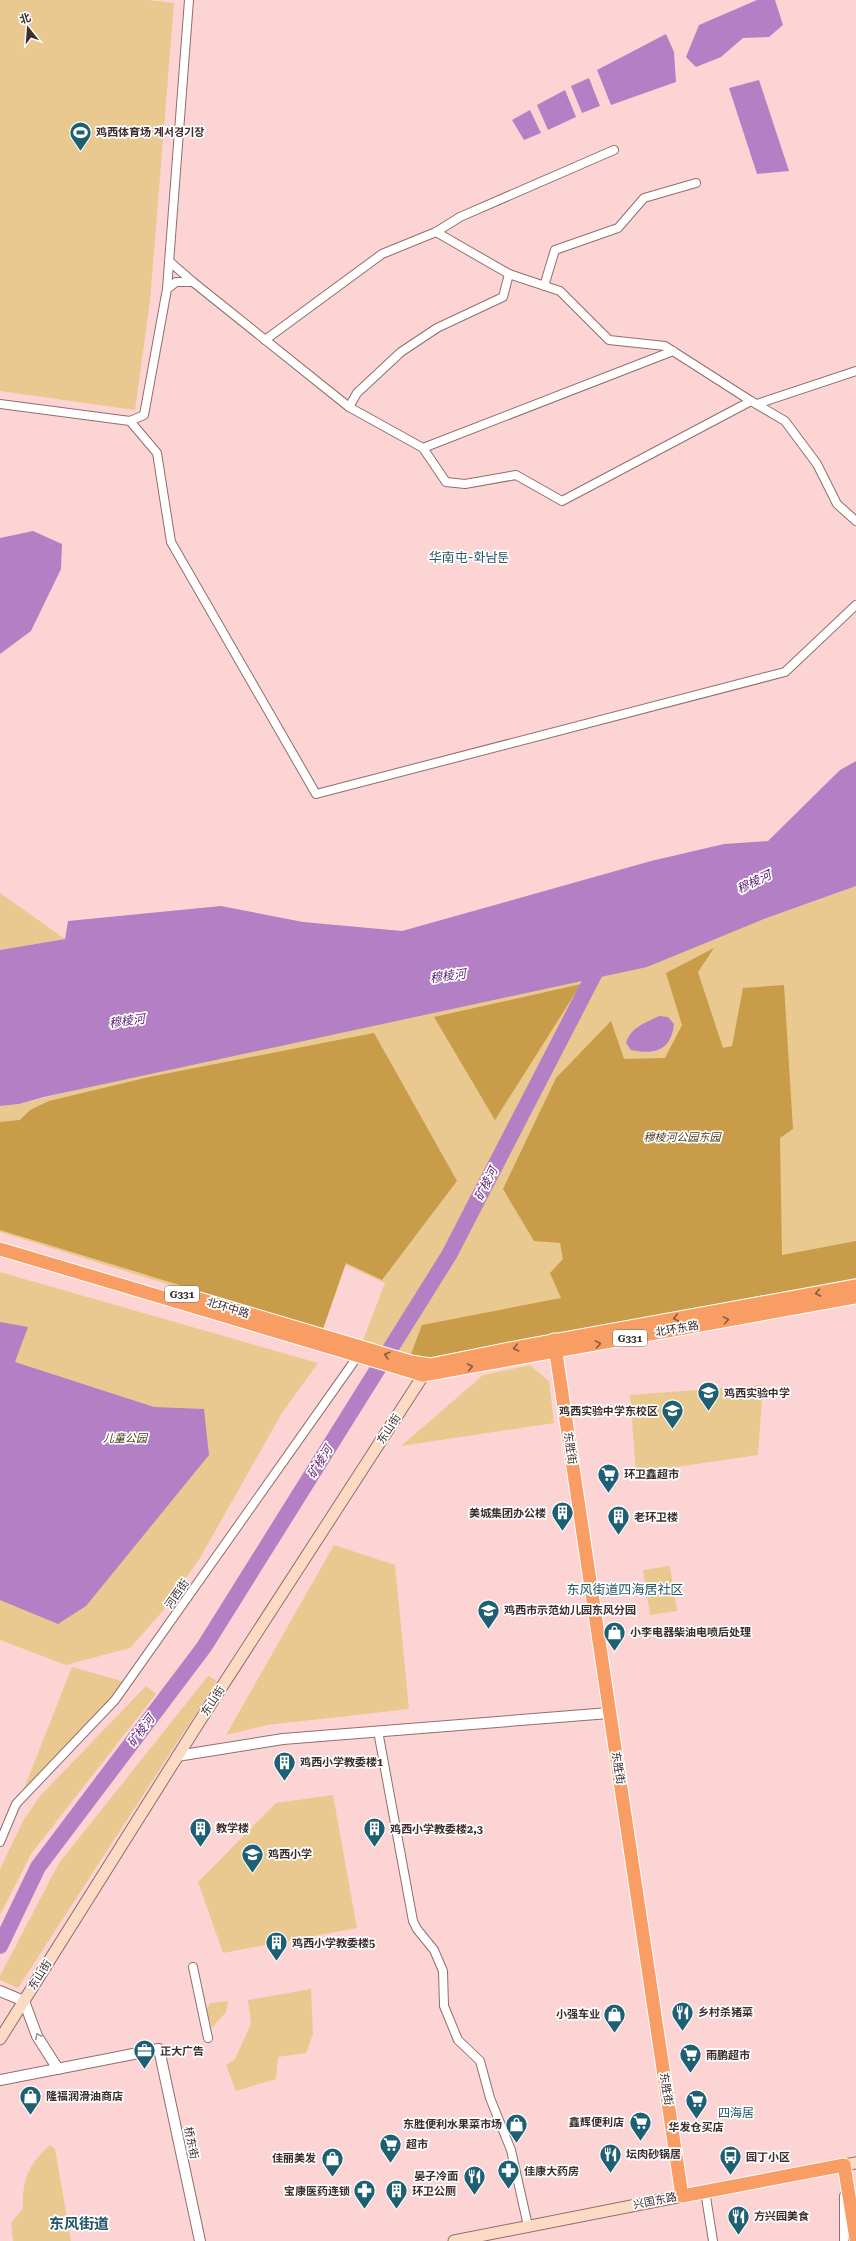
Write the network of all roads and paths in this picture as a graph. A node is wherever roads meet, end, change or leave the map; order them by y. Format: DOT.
graph roads {
  1 [pos="189,0"];
  2 [pos="614,150"];
  3 [pos="696,183"];
  4 [pos="436,232"];
  5 [pos="169,261"];
  6 [pos="508,274"];
  7 [pos="193,282"];
  8 [pos="544,286"];
  9 [pos="167,289"];
  10 [pos="265,340"];
  11 [pos="673,352"];
  12 [pos="856,371"];
  13 [pos="754,403"];
  14 [pos="0,404"];
  15 [pos="349,407"];
  16 [pos="130,420"];
  17 [pos="423,448"];
  18 [pos="856,521"];
  19 [pos="856,605"];
  20 [pos="0,1239"];
  21 [pos="0,1248"];
  22 [pos="856,1286"];
  23 [pos="856,1297"];
  24 [pos="555,1346"];
  25 [pos="361,1353"];
  26 [pos="408,1367"];
  27 [pos="426,1370"];
  28 [pos="609,1713"];
  29 [pos="378,1731"];
  30 [pos="178,1756"];
  31 [pos="0,1842"];
  32 [pos="193,1968"];
  33 [pos="0,1991"];
  34 [pos="24,2001"];
  35 [pos="208,2038"];
  36 [pos="0,2039"];
  37 [pos="58,2069"];
  38 [pos="0,2080"];
  39 [pos="850,2164"];
  40 [pos="705,2192"];
  41 [pos="682,2196"];
  42 [pos="528,2226"];
  43 [pos="856,2239"];
  44 [pos="200,2241"];
  45 [pos="454,2241"];
  46 [pos="713,2241"];
  47 [pos="844,2241"];
  1 -- 5 [label="street"];
  2 -- 4 [label="street"];
  3 -- 8 [label="street"];
  4 -- 6 [label="street"];
  4 -- 10 [label="street"];
  5 -- 7 [label="street"];
  5 -- 9 [label="street"];
  6 -- 8 [label="street"];
  6 -- 15 [label="street"];
  7 -- 9 [label="street"];
  7 -- 10 [label="street"];
  8 -- 11 [label="street"];
  9 -- 16 [label="street"];
  10 -- 15 [label="street"];
  11 -- 13 [label="street"];
  11 -- 17 [label="street"];
  12 -- 13 [label="street"];
  13 -- 17 [label="street"];
  13 -- 18 [label="street"];
  14 -- 16 [label="street"];
  15 -- 17 [label="street"];
  16 -- 19 [label="street"];
  20 -- 25 [label="highway, 北环中路 / G331"];
  21 -- 25 [label="highway, 北环中路 / G331"];
  22 -- 24 [label="highway, 北环东路 / G331, one-way"];
  24 -- 23 [label="highway, 北环东路 / G331, one-way"];
  24 -- 27 [label="highway, 北环东路 / G331"];
  24 -- 28 [label="highway, 东胜街"];
  25 -- 26 [label="highway, 北环中路 / G331"];
  25 -- 31 [label="street, 河西街"];
  26 -- 27 [label="highway, 北环东路 / G331"];
  27 -- 30 [label="main road, 东山街"];
  28 -- 29 [label="street"];
  28 -- 41 [label="highway, 东胜街"];
  29 -- 30 [label="street"];
  29 -- 42 [label="street"];
  30 -- 34 [label="main road, 东山街"];
  32 -- 35 [label="street"];
  33 -- 34 [label="street"];
  34 -- 36 [label="main road, 东山街"];
  37 -- 34 [label="street, one-way"];
  37 -- 38 [label="street"];
  37 -- 44 [label="street, 桥东街"];
  39 -- 40 [label="highway, 兴国东路"];
  39 -- 43 [label="highway"];
  39 -- 47 [label="street"];
  40 -- 41 [label="highway, 兴国东路"];
  40 -- 46 [label="street"];
  41 -- 42 [label="main road, 兴国东路"];
  42 -- 45 [label="main road, 兴国东路"];
}
